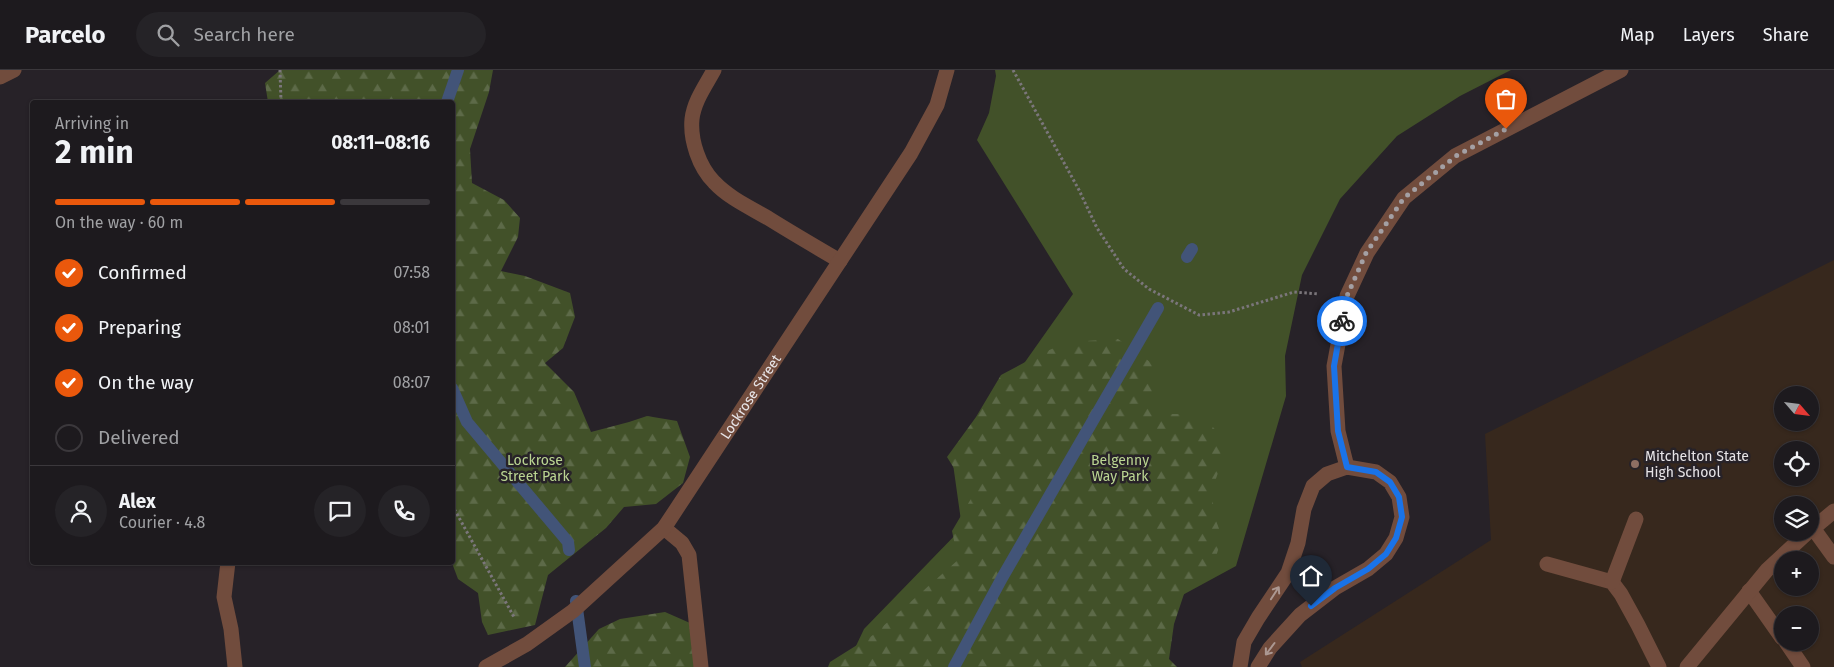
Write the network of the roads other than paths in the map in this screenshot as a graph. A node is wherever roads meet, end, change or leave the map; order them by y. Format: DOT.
graph roads {
  1 [pos="14,70"];
  2 [pos="714,70"];
  3 [pos="947,70"];
  4 [pos="1621,70"];
  5 [pos="0,77"];
  6 [pos="840,262"];
  7 [pos="1347,467"];
  8 [pos="1834,511"];
  9 [pos="1636,519"];
  10 [pos="1819,523"];
  11 [pos="664,528"];
  12 [pos="1819,539"];
  13 [pos="1799,541"];
  14 [pos="1834,557"];
  15 [pos="1548,564"];
  16 [pos="228,565"];
  17 [pos="1612,582"];
  18 [pos="1749,591"];
  19 [pos="1774,627"];
  20 [pos="1792,651"];
  21 [pos="235,667"];
  22 [pos="486,667"];
  23 [pos="701,667"];
  24 [pos="1240,667"];
  25 [pos="1258,667"];
  26 [pos="1659,667"];
  27 [pos="1688,667"];
  28 [pos="1803,667"];
  1 -- 5 [label="street"];
  2 -- 6 [label="street"];
  3 -- 6 [label="street, Lockrose Street"];
  4 -- 7 [label="street"];
  6 -- 11 [label="street, Lockrose Street"];
  24 -- 7 [label="street, one-way"];
  7 -- 25 [label="street, one-way"];
  8 -- 10 [label="street"];
  9 -- 17 [label="street"];
  11 -- 22 [label="street, Lockrose Street"];
  11 -- 23 [label="street"];
  12 -- 14 [label="street"];
  13 -- 18 [label="street"];
  15 -- 17 [label="street"];
  16 -- 21 [label="street"];
  17 -- 26 [label="street"];
  18 -- 19 [label="street"];
  18 -- 27 [label="street"];
  20 -- 28 [label="street"];
}
